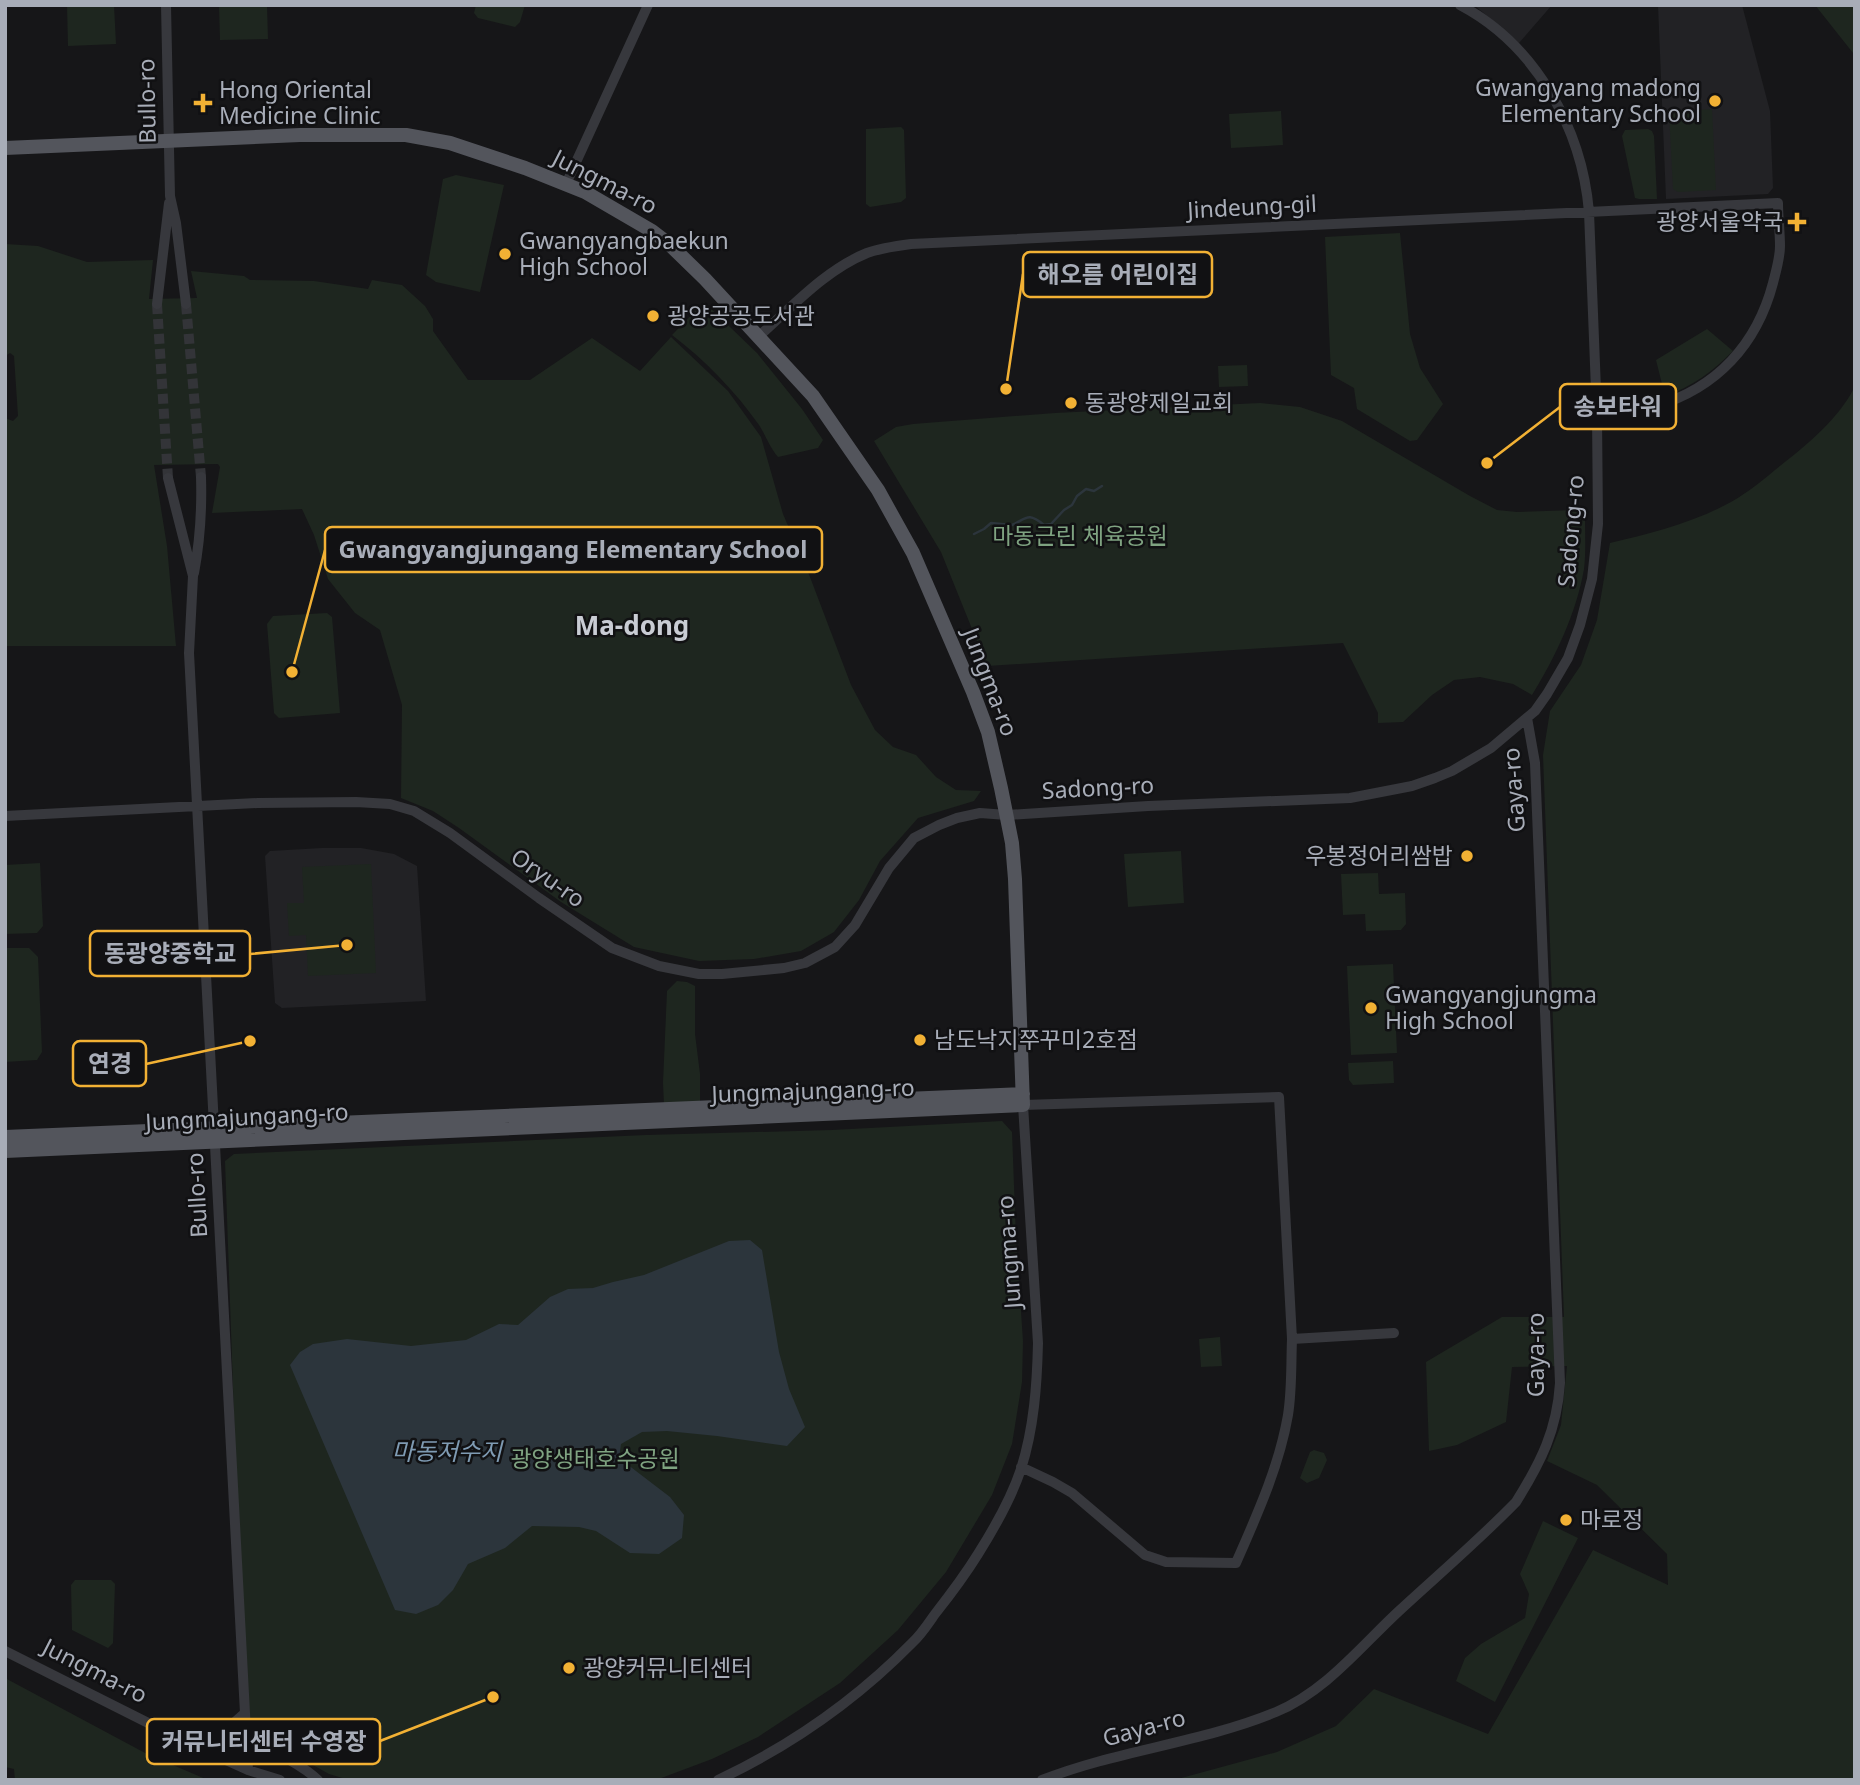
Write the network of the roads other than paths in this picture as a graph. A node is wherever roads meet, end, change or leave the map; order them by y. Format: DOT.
graph roads {
  1 [pos="166,5"];
  2 [pos="648,5"];
  3 [pos="1460,5"];
  4 [pos="169,140"];
  5 [pos="5,148"];
  6 [pos="566,184"];
  7 [pos="170,196"];
  8 [pos="1589,212"];
  9 [pos="157,304"];
  10 [pos="186,304"];
  11 [pos="758,337"];
  12 [pos="1597,415"];
  13 [pos="201,477"];
  14 [pos="168,478"];
  15 [pos="193,576"];
  16 [pos="1527,718"];
  17 [pos="197,807"];
  18 [pos="1007,814"];
  19 [pos="5,816"];
  20 [pos="1023,1099"];
  21 [pos="214,1134"];
  22 [pos="5,1137"];
  23 [pos="5,1151"];
  24 [pos="1394,1333"];
  25 [pos="1292,1339"];
  26 [pos="1021,1467"];
  27 [pos="5,1651"];
  28 [pos="245,1713"];
  29 [pos="188,1743"];
  30 [pos="248,1770"];
  31 [pos="280,1780"];
  32 [pos="318,1780"];
  33 [pos="718,1780"];
  34 [pos="1042,1780"];
  1 -- 4 [label="street, Bullo-ro"];
  2 -- 6 [label="street"];
  3 -- 8 [label="street, Sadong-ro"];
  4 -- 5 [label="main road, Jungma-ro"];
  4 -- 6 [label="main road, Jungma-ro"];
  4 -- 7 [label="street, Bullo-ro"];
  6 -- 11 [label="main road, Jungma-ro"];
  7 -- 9 [label="street, Bullo-ro"];
  7 -- 10 [label="street, Bullo-ro"];
  8 -- 11 [label="street, Jindeung-gil"];
  8 -- 12 [label="street, Sadong-ro"];
  8 -- 12 [label="street, Jindeung-gil"];
  11 -- 18 [label="main road, Jungma-ro"];
  12 -- 16 [label="street, Sadong-ro"];
  13 -- 15 [label="street, Bullo-ro"];
  14 -- 15 [label="street, Bullo-ro"];
  15 -- 17 [label="street, Bullo-ro"];
  16 -- 18 [label="street, Sadong-ro"];
  16 -- 34 [label="street, Gaya-ro"];
  17 -- 18 [label="street, Oryu-ro"];
  17 -- 19 [label="street, Oryu-ro"];
  17 -- 21 [label="street, Bullo-ro"];
  18 -- 20 [label="main road, Jungma-ro"];
  20 -- 21 [label="main road, Jungmajungang-ro"];
  20 -- 25 [label="street, Jungmajungang-ro"];
  20 -- 26 [label="street, Jungma-ro"];
  21 -- 22 [label="main road, Jungmajungang-ro"];
  21 -- 23 [label="main road, Jungmajungang-ro"];
  21 -- 28 [label="street, Bullo-ro"];
  24 -- 25 [label="street"];
  25 -- 26 [label="street"];
  26 -- 33 [label="street, Jungma-ro"];
  27 -- 29 [label="street, Jungma-ro"];
  28 -- 29 [label="street"];
  28 -- 30 [label="street, Bullo-ro"];
  28 -- 32 [label="street"];
  29 -- 30 [label="street, Jungma-ro"];
  30 -- 31 [label="street, Jungma-ro"];
}
